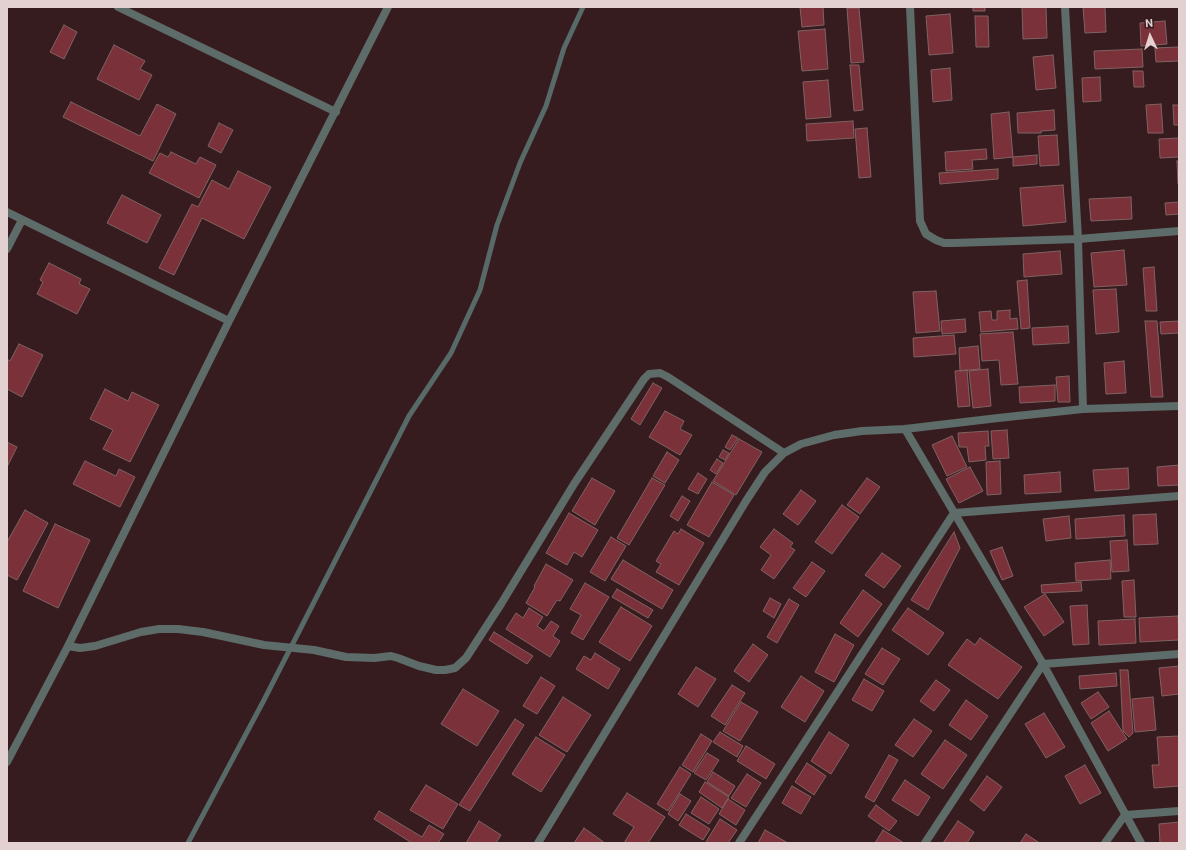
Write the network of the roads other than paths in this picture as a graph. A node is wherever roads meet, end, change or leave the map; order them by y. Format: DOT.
graph roads {
  1 [pos="118,7"];
  2 [pos="388,7"];
  3 [pos="910,7"];
  4 [pos="1065,7"];
  5 [pos="336,112"];
  6 [pos="7,212"];
  7 [pos="22,220"];
  8 [pos="1179,231"];
  9 [pos="1078,239"];
  10 [pos="7,249"];
  11 [pos="230,321"];
  12 [pos="1179,406"];
  13 [pos="1083,410"];
  14 [pos="905,429"];
  15 [pos="784,453"];
  16 [pos="1179,496"];
  17 [pos="954,513"];
  18 [pos="68,646"];
  19 [pos="1179,654"];
  20 [pos="1043,664"];
  21 [pos="8,757"];
  22 [pos="1179,811"];
  23 [pos="1125,815"];
  24 [pos="538,843"];
  25 [pos="739,843"];
  26 [pos="925,843"];
  27 [pos="1105,843"];
  28 [pos="1142,843"];
  1 -- 5 [label="street"];
  2 -- 5 [label="street"];
  3 -- 9 [label="street"];
  4 -- 9 [label="street"];
  5 -- 11 [label="street"];
  6 -- 7 [label="street"];
  7 -- 10 [label="street"];
  7 -- 11 [label="street"];
  8 -- 9 [label="street"];
  9 -- 13 [label="street"];
  11 -- 18 [label="street"];
  12 -- 13 [label="street"];
  13 -- 14 [label="street"];
  14 -- 15 [label="street"];
  14 -- 17 [label="street"];
  15 -- 18 [label="street"];
  15 -- 24 [label="street"];
  16 -- 17 [label="street"];
  17 -- 20 [label="street"];
  17 -- 25 [label="street"];
  18 -- 21 [label="street"];
  19 -- 20 [label="street"];
  20 -- 23 [label="street"];
  20 -- 26 [label="street"];
  22 -- 23 [label="street"];
  23 -- 27 [label="street"];
  23 -- 28 [label="street"];
}
